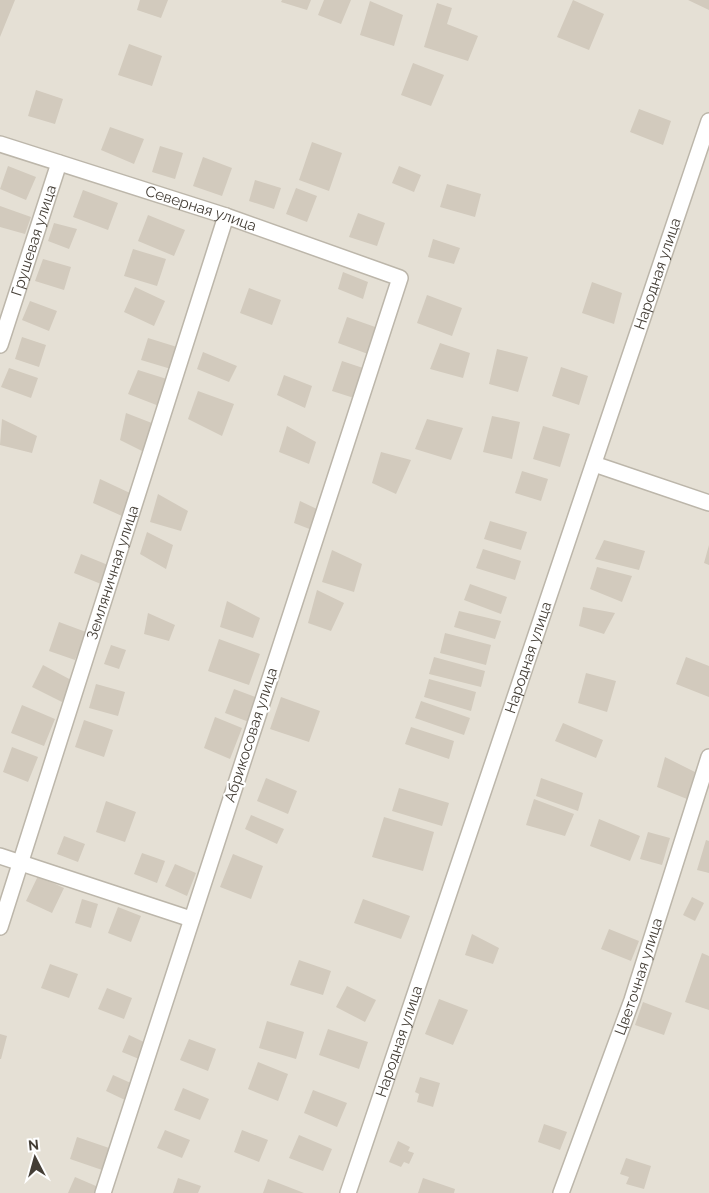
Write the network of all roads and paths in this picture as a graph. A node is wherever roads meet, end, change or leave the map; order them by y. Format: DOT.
graph roads {
  1 [pos="709,121"];
  2 [pos="0,144"];
  3 [pos="59,163"];
  4 [pos="226,216"];
  5 [pos="400,278"];
  6 [pos="0,345"];
  7 [pos="594,464"];
  8 [pos="709,503"];
  9 [pos="709,757"];
  10 [pos="0,856"];
  11 [pos="20,862"];
  12 [pos="191,919"];
  13 [pos="0,927"];
  14 [pos="103,1193"];
  15 [pos="348,1193"];
  16 [pos="561,1193"];
  1 -- 7 [label="street, Народная улица"];
  2 -- 3 [label="street, Северная улица"];
  3 -- 4 [label="street, Северная улица"];
  3 -- 6 [label="street, Грушевая улица"];
  4 -- 5 [label="street, Северная улица"];
  4 -- 11 [label="street, Земляничная улица"];
  5 -- 12 [label="street, Абрикосовая улица"];
  7 -- 8 [label="street"];
  7 -- 15 [label="street, Народная улица"];
  9 -- 16 [label="street, Цветочная улица"];
  10 -- 11 [label="street"];
  11 -- 12 [label="street"];
  11 -- 13 [label="street, Земляничная улица"];
  12 -- 14 [label="street, Абрикосовая улица"];
}
